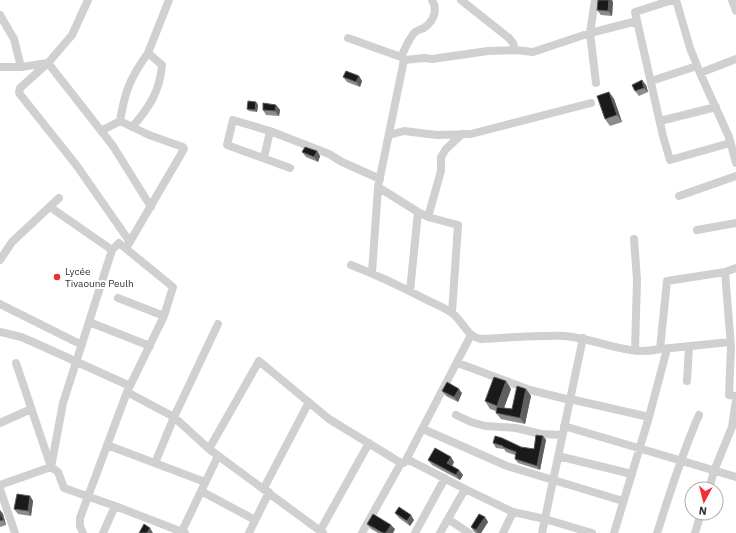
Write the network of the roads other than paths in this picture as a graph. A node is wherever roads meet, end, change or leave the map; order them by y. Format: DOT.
graph roads {
  1 [pos="88,0"];
  2 [pos="169,0"];
  3 [pos="432,0"];
  4 [pos="462,0"];
  5 [pos="595,0"];
  6 [pos="673,0"];
  7 [pos="676,0"];
  8 [pos="732,0"];
  9 [pos="736,11"];
  10 [pos="0,15"];
  11 [pos="637,21"];
  12 [pos="590,33"];
  13 [pos="348,38"];
  14 [pos="515,50"];
  15 [pos="148,53"];
  16 [pos="402,58"];
  17 [pos="736,59"];
  18 [pos="48,63"];
  19 [pos="0,67"];
  20 [pos="21,67"];
  21 [pos="698,70"];
  22 [pos="651,81"];
  23 [pos="596,83"];
  24 [pos="591,103"];
  25 [pos="716,107"];
  26 [pos="120,121"];
  27 [pos="660,121"];
  28 [pos="132,127"];
  29 [pos="101,131"];
  30 [pos="270,131"];
  31 [pos="736,131"];
  32 [pos="462,134"];
  33 [pos="389,135"];
  34 [pos="729,140"];
  35 [pos="264,158"];
  36 [pos="736,163"];
  37 [pos="290,168"];
  38 [pos="736,176"];
  39 [pos="379,183"];
  40 [pos="679,196"];
  41 [pos="59,198"];
  42 [pos="50,207"];
  43 [pos="151,207"];
  44 [pos="418,212"];
  45 [pos="428,217"];
  46 [pos="736,223"];
  47 [pos="697,230"];
  48 [pos="634,239"];
  49 [pos="128,245"];
  50 [pos="112,250"];
  51 [pos="0,260"];
  52 [pos="351,265"];
  53 [pos="736,268"];
  54 [pos="725,272"];
  55 [pos="372,273"];
  56 [pos="410,291"];
  57 [pos="118,298"];
  58 [pos="1,306"];
  59 [pos="452,313"];
  60 [pos="164,316"];
  61 [pos="89,322"];
  62 [pos="732,323"];
  63 [pos="218,324"];
  64 [pos="0,332"];
  65 [pos="471,335"];
  66 [pos="583,338"];
  67 [pos="82,345"];
  68 [pos="150,346"];
  69 [pos="732,346"];
  70 [pos="689,347"];
  71 [pos="663,349"];
  72 [pos="635,351"];
  73 [pos="16,362"];
  74 [pos="76,362"];
  75 [pos="458,363"];
  76 [pos="686,381"];
  77 [pos="128,389"];
  78 [pos="736,396"];
  79 [pos="570,399"];
  80 [pos="736,400"];
  81 [pos="309,402"];
  82 [pos="31,409"];
  83 [pos="456,415"];
  84 [pos="699,415"];
  85 [pos="174,417"];
  86 [pos="649,417"];
  87 [pos="0,423"];
  88 [pos="564,426"];
  89 [pos="423,429"];
  90 [pos="562,435"];
  91 [pos="369,443"];
  92 [pos="107,445"];
  93 [pos="640,448"];
  94 [pos="209,449"];
  95 [pos="218,456"];
  96 [pos="558,456"];
  97 [pos="680,460"];
  98 [pos="404,461"];
  99 [pos="155,463"];
  100 [pos="50,467"];
  101 [pos="714,471"];
  102 [pos="632,474"];
  103 [pos="736,477"];
  104 [pos="445,478"];
  105 [pos="553,480"];
  106 [pos="711,481"];
  107 [pos="205,482"];
  108 [pos="0,485"];
  109 [pos="0,489"];
  110 [pos="465,489"];
  111 [pos="266,490"];
  112 [pos="201,491"];
  113 [pos="89,496"];
  114 [pos="623,502"];
  115 [pos="115,506"];
  116 [pos="513,512"];
  117 [pos="448,519"];
  118 [pos="545,519"];
  119 [pos="255,520"];
  120 [pos="699,521"];
  121 [pos="364,531"];
  122 [pos="183,532"];
  123 [pos="322,532"];
  124 [pos="15,533"];
  125 [pos="83,533"];
  126 [pos="103,533"];
  127 [pos="249,533"];
  128 [pos="372,533"];
  129 [pos="415,533"];
  130 [pos="440,533"];
  131 [pos="469,533"];
  132 [pos="503,533"];
  133 [pos="542,533"];
  134 [pos="592,533"];
  135 [pos="614,533"];
  136 [pos="657,533"];
  137 [pos="696,533"];
  1 -- 18 [label="street"];
  2 -- 15 [label="street"];
  3 -- 16 [label="street"];
  4 -- 14 [label="street"];
  5 -- 12 [label="street"];
  6 -- 11 [label="street"];
  7 -- 21 [label="street"];
  8 -- 9 [label="street"];
  10 -- 20 [label="street"];
  11 -- 12 [label="street"];
  11 -- 22 [label="street"];
  12 -- 14 [label="street"];
  12 -- 23 [label="street"];
  13 -- 16 [label="street"];
  14 -- 16 [label="street"];
  15 -- 26 [label="street"];
  15 -- 28 [label="street"];
  16 -- 33 [label="street"];
  17 -- 21 [label="street"];
  18 -- 20 [label="street"];
  18 -- 29 [label="street"];
  18 -- 49 [label="street"];
  19 -- 20 [label="street"];
  21 -- 22 [label="street"];
  21 -- 25 [label="street"];
  22 -- 27 [label="street"];
  24 -- 32 [label="street"];
  25 -- 27 [label="street"];
  25 -- 34 [label="street"];
  26 -- 28 [label="street"];
  26 -- 29 [label="street"];
  27 -- 34 [label="street"];
  28 -- 43 [label="street"];
  29 -- 43 [label="street"];
  30 -- 35 [label="street"];
  30 -- 35 [label="street"];
  30 -- 39 [label="street"];
  31 -- 34 [label="street"];
  32 -- 33 [label="street"];
  32 -- 45 [label="street"];
  33 -- 39 [label="street"];
  34 -- 36 [label="street"];
  35 -- 37 [label="street"];
  38 -- 40 [label="street"];
  39 -- 44 [label="street"];
  39 -- 55 [label="street"];
  41 -- 42 [label="street"];
  42 -- 50 [label="street"];
  42 -- 51 [label="street"];
  43 -- 49 [label="street"];
  44 -- 45 [label="street"];
  44 -- 56 [label="street"];
  45 -- 59 [label="street"];
  46 -- 47 [label="street"];
  48 -- 72 [label="street"];
  49 -- 50 [label="street"];
  49 -- 60 [label="street"];
  50 -- 61 [label="street"];
  52 -- 55 [label="street"];
  53 -- 54 [label="street"];
  54 -- 62 [label="street"];
  54 -- 71 [label="street"];
  55 -- 56 [label="street"];
  56 -- 59 [label="street"];
  57 -- 60 [label="street"];
  58 -- 67 [label="street"];
  59 -- 65 [label="street"];
  60 -- 68 [label="street"];
  61 -- 67 [label="street"];
  61 -- 68 [label="street"];
  62 -- 69 [label="street"];
  63 -- 85 [label="street"];
  64 -- 74 [label="street"];
  65 -- 66 [label="street"];
  65 -- 75 [label="street"];
  66 -- 72 [label="street"];
  66 -- 79 [label="street"];
  67 -- 74 [label="street"];
  68 -- 77 [label="street"];
  69 -- 70 [label="street"];
  69 -- 78 [label="street"];
  70 -- 71 [label="street"];
  70 -- 76 [label="street"];
  71 -- 72 [label="street"];
  71 -- 86 [label="street"];
  73 -- 82 [label="street"];
  74 -- 77 [label="street"];
  74 -- 100 [label="street"];
  75 -- 79 [label="street"];
  75 -- 89 [label="street"];
  77 -- 85 [label="street"];
  77 -- 92 [label="street"];
  79 -- 86 [label="street"];
  79 -- 88 [label="street"];
  80 -- 101 [label="street"];
  81 -- 91 [label="street"];
  81 -- 94 [label="street"];
  81 -- 111 [label="street"];
  82 -- 87 [label="street"];
  82 -- 100 [label="street"];
  83 -- 90 [label="street"];
  84 -- 97 [label="street"];
  85 -- 94 [label="street"];
  85 -- 99 [label="street"];
  86 -- 93 [label="street"];
  88 -- 90 [label="street"];
  88 -- 93 [label="street"];
  89 -- 98 [label="street"];
  89 -- 105 [label="street"];
  90 -- 96 [label="street"];
  91 -- 98 [label="street"];
  91 -- 123 [label="street"];
  92 -- 99 [label="street"];
  92 -- 113 [label="street"];
  93 -- 97 [label="street"];
  93 -- 102 [label="street"];
  94 -- 95 [label="street"];
  95 -- 107 [label="street"];
  95 -- 111 [label="street"];
  96 -- 102 [label="street"];
  96 -- 105 [label="street"];
  97 -- 101 [label="street"];
  97 -- 136 [label="street"];
  98 -- 104 [label="street"];
  98 -- 121 [label="street"];
  99 -- 107 [label="street"];
  100 -- 108 [label="street"];
  100 -- 113 [label="street"];
  101 -- 103 [label="street"];
  101 -- 106 [label="street"];
  102 -- 114 [label="street"];
  104 -- 110 [label="street"];
  104 -- 129 [label="street"];
  105 -- 114 [label="street"];
  105 -- 118 [label="street"];
  107 -- 112 [label="street"];
  109 -- 124 [label="street"];
  110 -- 116 [label="street"];
  110 -- 117 [label="street"];
  111 -- 119 [label="street"];
  111 -- 123 [label="street"];
  112 -- 119 [label="street"];
  112 -- 122 [label="street"];
  113 -- 115 [label="street"];
  113 -- 125 [label="street"];
  114 -- 135 [label="street"];
  115 -- 122 [label="street"];
  115 -- 126 [label="street"];
  116 -- 118 [label="street"];
  116 -- 132 [label="street"];
  117 -- 130 [label="street"];
  117 -- 131 [label="street"];
  118 -- 133 [label="street"];
  118 -- 134 [label="street"];
  119 -- 127 [label="street"];
  120 -- 137 [label="street"];
  121 -- 128 [label="street"];
}
